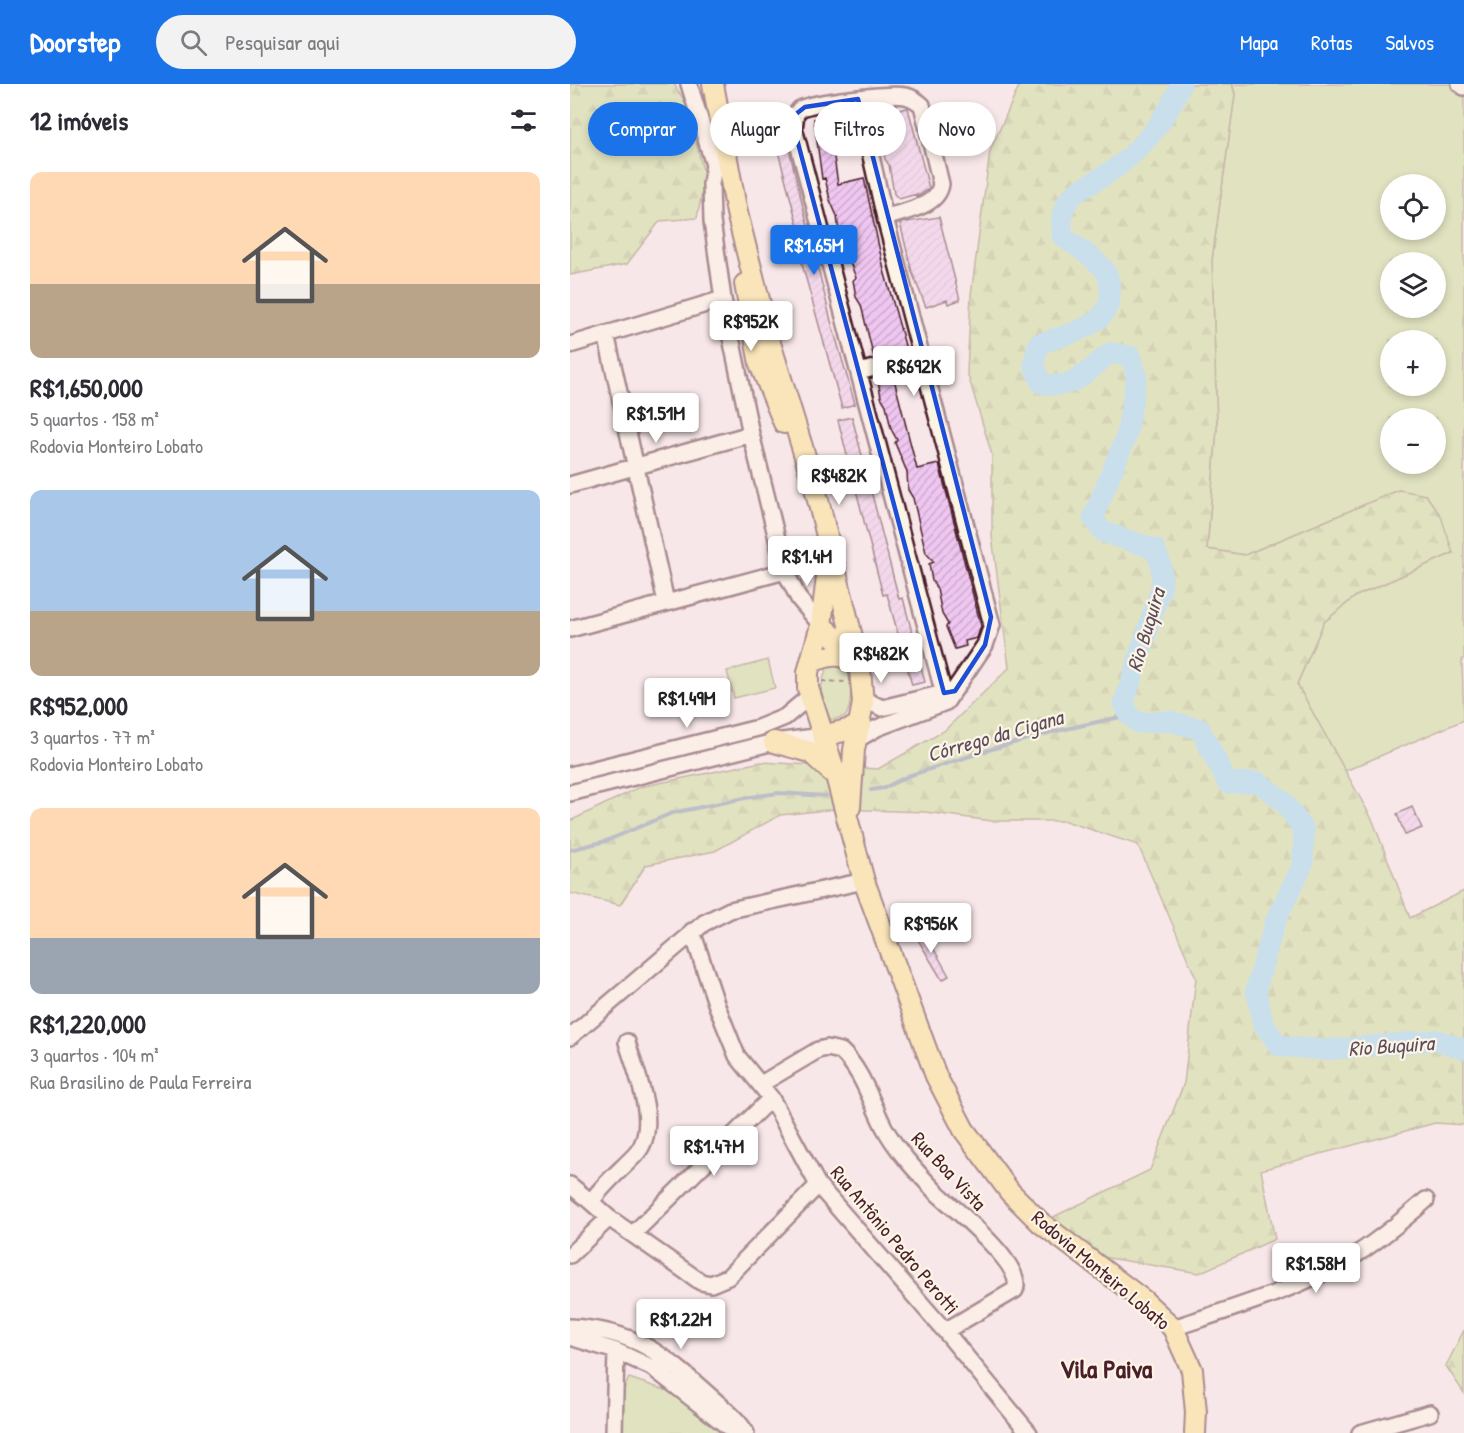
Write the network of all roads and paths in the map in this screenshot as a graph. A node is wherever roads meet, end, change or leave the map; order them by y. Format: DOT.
graph roads {
  1 [pos="689,84"];
  2 [pos="713,84"];
  3 [pos="1460,84"];
  4 [pos="1464,87"];
  5 [pos="858,99"];
  6 [pos="721,163"];
  7 [pos="885,218"];
  8 [pos="723,299"];
  9 [pos="606,334"];
  10 [pos="570,345"];
  11 [pos="920,356"];
  12 [pos="859,372"];
  13 [pos="751,434"];
  14 [pos="636,466"];
  15 [pos="570,485"];
  16 [pos="830,553"];
  17 [pos="785,571"];
  18 [pos="666,602"];
  19 [pos="821,625"];
  20 [pos="570,629"];
  21 [pos="861,677"];
  22 [pos="809,679"];
  23 [pos="948,695"];
  24 [pos="859,732"];
  25 [pos="823,736"];
  26 [pos="774,742"];
  27 [pos="570,775"];
  28 [pos="836,776"];
  29 [pos="570,794"];
  30 [pos="849,822"];
  31 [pos="864,881"];
  32 [pos="692,931"];
  33 [pos="572,1031"];
  34 [pos="627,1042"];
  35 [pos="761,1084"];
  36 [pos="771,1098"];
  37 [pos="570,1185"];
  38 [pos="818,1185"];
  39 [pos="1426,1200"];
  40 [pos="591,1202"];
  41 [pos="609,1218"];
  42 [pos="634,1233"];
  43 [pos="570,1255"];
  44 [pos="1173,1328"];
  45 [pos="945,1330"];
  46 [pos="572,1335"];
  47 [pos="616,1351"];
  48 [pos="1430,1413"];
  49 [pos="614,1433"];
  50 [pos="736,1433"];
  51 [pos="746,1433"];
  52 [pos="1028,1433"];
  53 [pos="1195,1433"];
  54 [pos="1360,1433"];
  1 -- 6 [label="street"];
  2 -- 6 [label="main road, Rodovia Monteiro Lobato"];
  3 -- 4 [label="street"];
  5 -- 7 [label="street"];
  5 -- 7 [label="street"];
  5 -- 12 [label="street"];
  6 -- 8 [label="street"];
  6 -- 16 [label="main road, Rodovia Monteiro Lobato"];
  7 -- 11 [label="street"];
  8 -- 9 [label="street"];
  8 -- 13 [label="street"];
  9 -- 10 [label="street"];
  9 -- 14 [label="street"];
  11 -- 12 [label="street"];
  11 -- 23 [label="street"];
  12 -- 23 [label="street"];
  13 -- 14 [label="street"];
  13 -- 17 [label="street"];
  14 -- 15 [label="street"];
  14 -- 18 [label="street"];
  16 -- 19 [label="main road, Rodovia Monteiro Lobato"];
  16 -- 21 [label="main road, Rodovia Monteiro Lobato"];
  17 -- 18 [label="street"];
  17 -- 19 [label="street"];
  18 -- 20 [label="street"];
  19 -- 21 [label="main road"];
  19 -- 22 [label="main road, Rodovia Monteiro Lobato"];
  21 -- 22 [label="path"];
  21 -- 22 [label="main road"];
  21 -- 23 [label="street"];
  21 -- 24 [label="main road, Rodovia Monteiro Lobato"];
  22 -- 25 [label="main road, Rodovia Monteiro Lobato"];
  22 -- 27 [label="street"];
  23 -- 24 [label="street"];
  24 -- 25 [label="main road"];
  24 -- 30 [label="main road, Rodovia Monteiro Lobato"];
  25 -- 26 [label="street"];
  25 -- 28 [label="main road, Rodovia Monteiro Lobato"];
  26 -- 28 [label="main road"];
  26 -- 29 [label="street"];
  28 -- 30 [label="main road, Rodovia Monteiro Lobato"];
  30 -- 31 [label="main road, Rodovia Monteiro Lobato"];
  31 -- 32 [label="street"];
  31 -- 44 [label="main road, Rodovia Monteiro Lobato"];
  32 -- 33 [label="street"];
  32 -- 35 [label="street, Rua Antônio Pedro Perotti"];
  34 -- 40 [label="street"];
  35 -- 36 [label="street, Rua Antônio Pedro Perotti"];
  35 -- 45 [label="street, Rua Boa Vista"];
  36 -- 38 [label="street, Rua Antônio Pedro Perotti"];
  36 -- 42 [label="street"];
  37 -- 40 [label="street"];
  38 -- 42 [label="street"];
  38 -- 45 [label="street, Rua Antônio Pedro Perotti"];
  39 -- 44 [label="street"];
  40 -- 41 [label="street"];
  41 -- 42 [label="street"];
  41 -- 43 [label="street"];
  44 -- 53 [label="main road, Rodovia Monteiro Lobato"];
  45 -- 52 [label="street, Rua Antônio Pedro Perotti"];
  46 -- 47 [label="street"];
  46 -- 51 [label="street"];
  47 -- 49 [label="street"];
  47 -- 50 [label="street"];
  48 -- 54 [label="street"];
}
